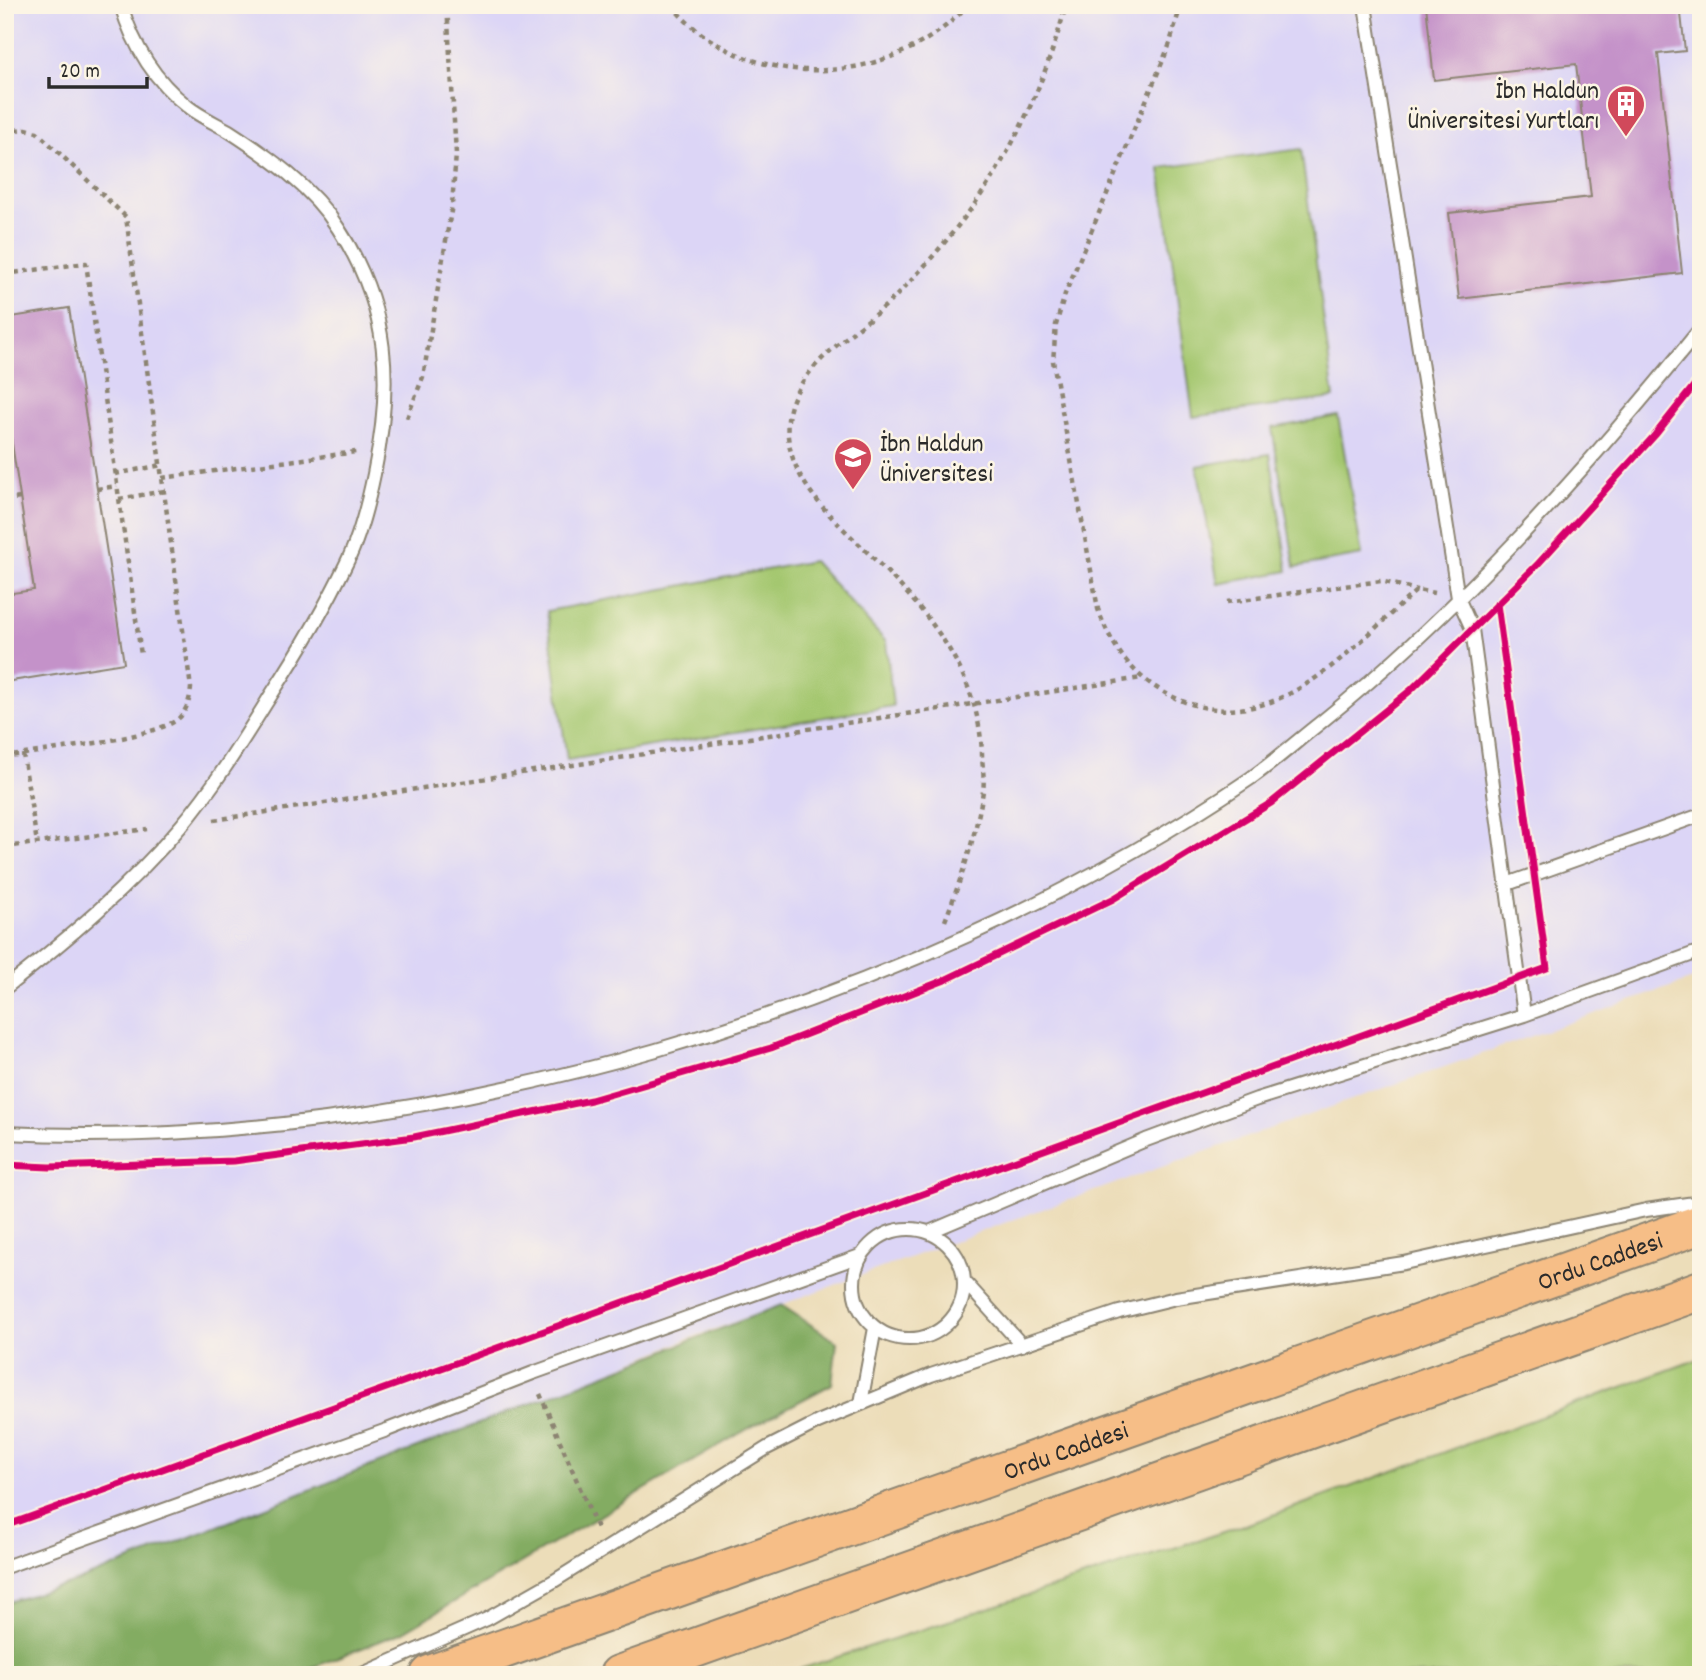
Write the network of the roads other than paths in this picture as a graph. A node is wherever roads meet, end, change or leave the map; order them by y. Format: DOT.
graph roads {
  1 [pos="121,5"];
  2 [pos="1365,5"];
  3 [pos="1701,328"];
  4 [pos="1458,598"];
  5 [pos="1701,815"];
  6 [pos="1507,884"];
  7 [pos="1701,951"];
  8 [pos="5,988"];
  9 [pos="1524,1015"];
  10 [pos="5,1133"];
  11 [pos="1701,1202"];
  12 [pos="1701,1224"];
  13 [pos="929,1232"];
  14 [pos="860,1256"];
  15 [pos="964,1281"];
  16 [pos="1701,1290"];
  17 [pos="875,1328"];
  18 [pos="1022,1345"];
  19 [pos="861,1403"];
  20 [pos="5,1567"];
  21 [pos="359,1675"];
  22 [pos="430,1675"];
  23 [pos="619,1675"];
  1 -- 8 [label="lane"];
  2 -- 4 [label="lane"];
  3 -- 4 [label="lane"];
  4 -- 6 [label="lane"];
  4 -- 10 [label="lane"];
  5 -- 6 [label="lane"];
  6 -- 9 [label="lane"];
  7 -- 9 [label="lane"];
  9 -- 13 [label="lane"];
  11 -- 18 [label="lane"];
  12 -- 22 [label="main road, Ordu Caddesi"];
  13 -- 14 [label="lane"];
  13 -- 15 [label="lane"];
  14 -- 17 [label="lane"];
  14 -- 20 [label="lane"];
  15 -- 17 [label="lane"];
  15 -- 18 [label="lane"];
  16 -- 23 [label="main road"];
  17 -- 19 [label="lane"];
  18 -- 19 [label="lane"];
  19 -- 21 [label="lane"];
}
